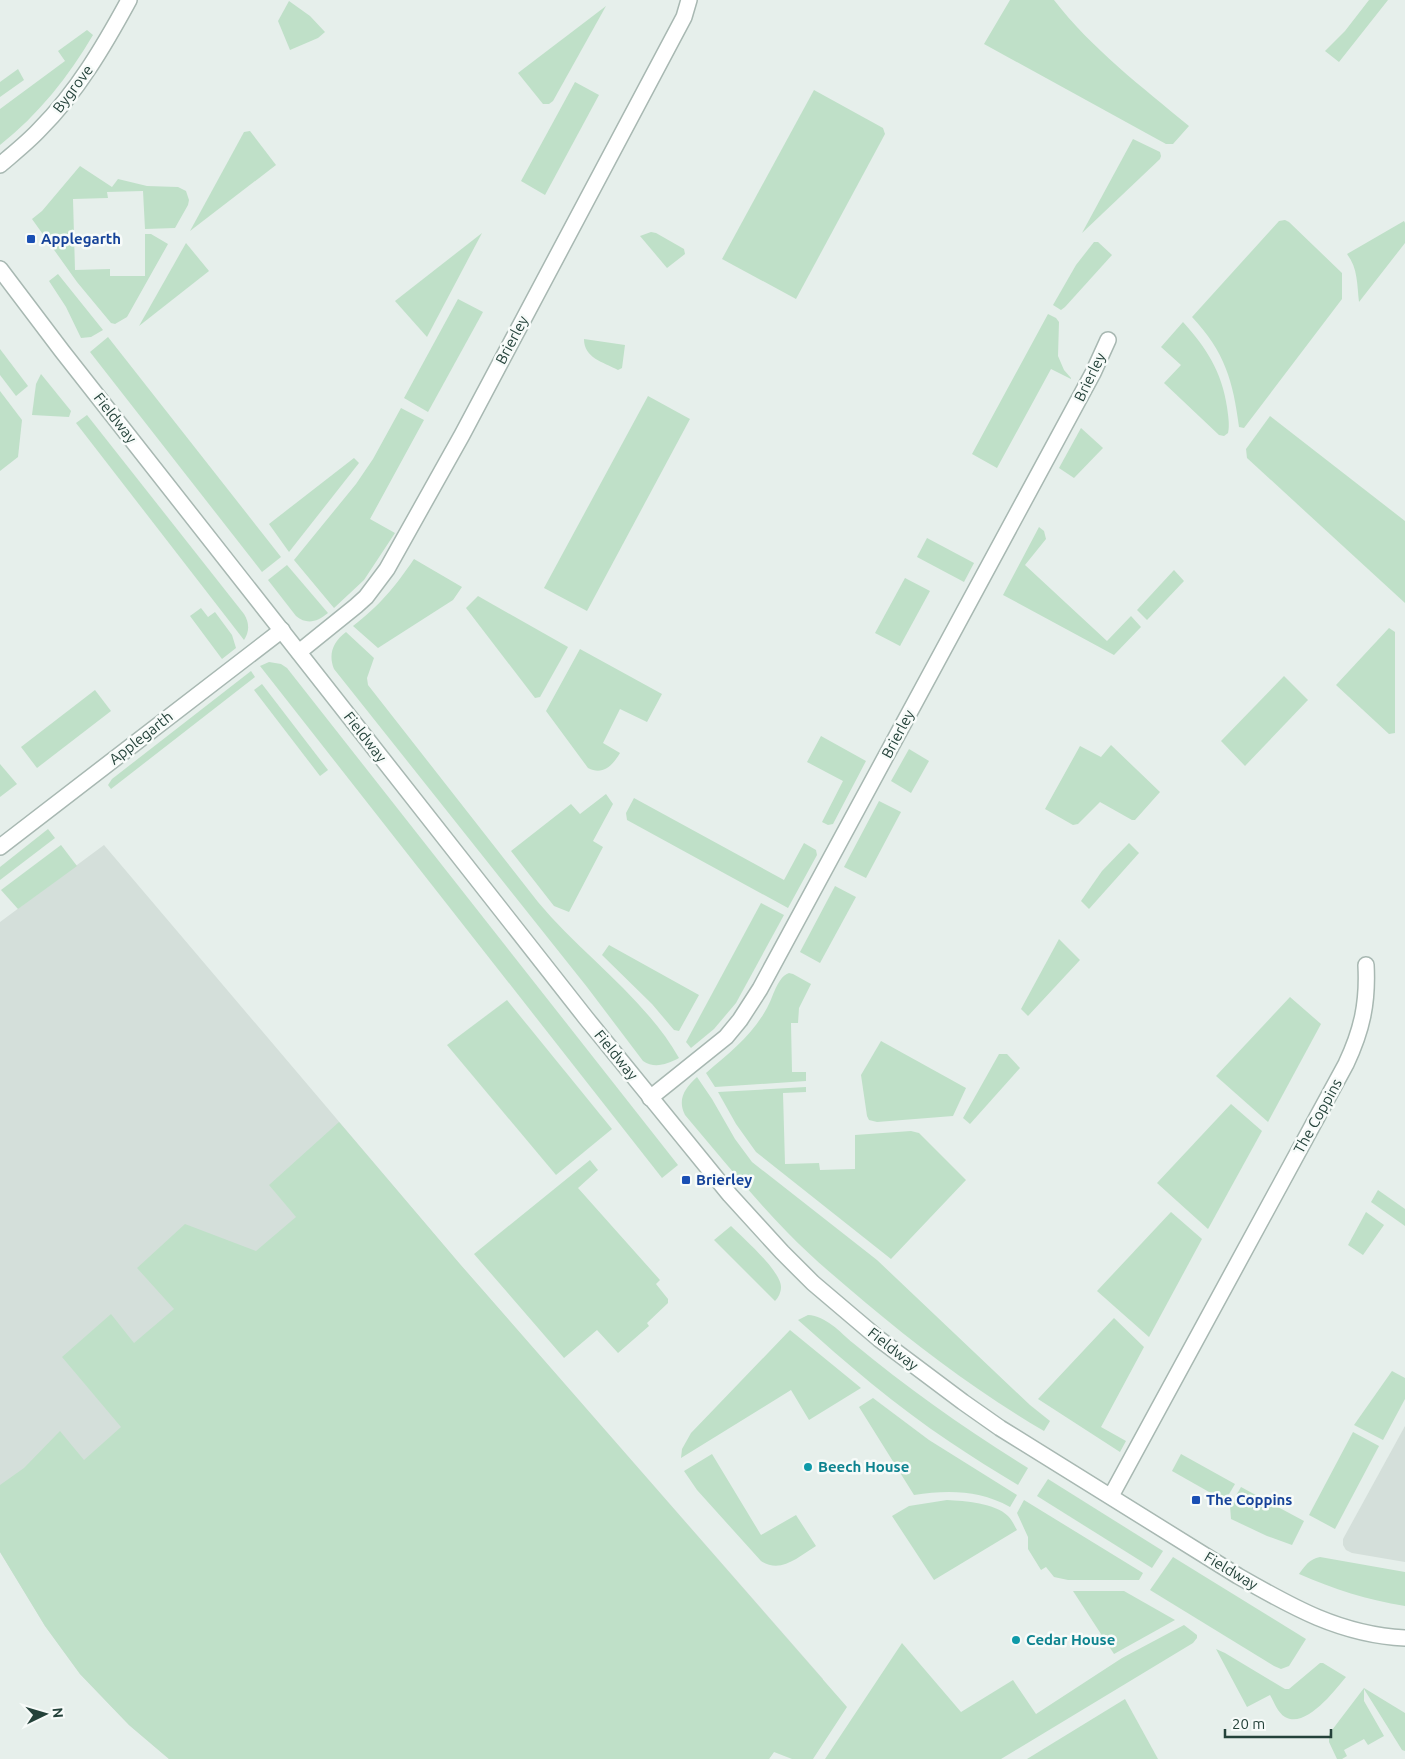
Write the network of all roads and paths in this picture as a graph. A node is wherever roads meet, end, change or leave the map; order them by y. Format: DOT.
graph roads {
  1 [pos="129,0"];
  2 [pos="689,0"];
  3 [pos="0,165"];
  4 [pos="0,269"];
  5 [pos="1108,340"];
  6 [pos="282,630"];
  7 [pos="299,652"];
  8 [pos="0,847"];
  9 [pos="1366,965"];
  10 [pos="650,1098"];
  11 [pos="1110,1496"];
  12 [pos="1405,1638"];
  1 -- 3 [label="street, Bygrove"];
  2 -- 7 [label="street, Brierley"];
  4 -- 6 [label="street, Fieldway"];
  5 -- 10 [label="street, Brierley"];
  6 -- 7 [label="street, Fieldway"];
  6 -- 8 [label="street, Applegarth"];
  7 -- 10 [label="street, Fieldway"];
  9 -- 11 [label="street, The Coppins"];
  10 -- 11 [label="street, Fieldway"];
  11 -- 12 [label="street, Fieldway"];
}
